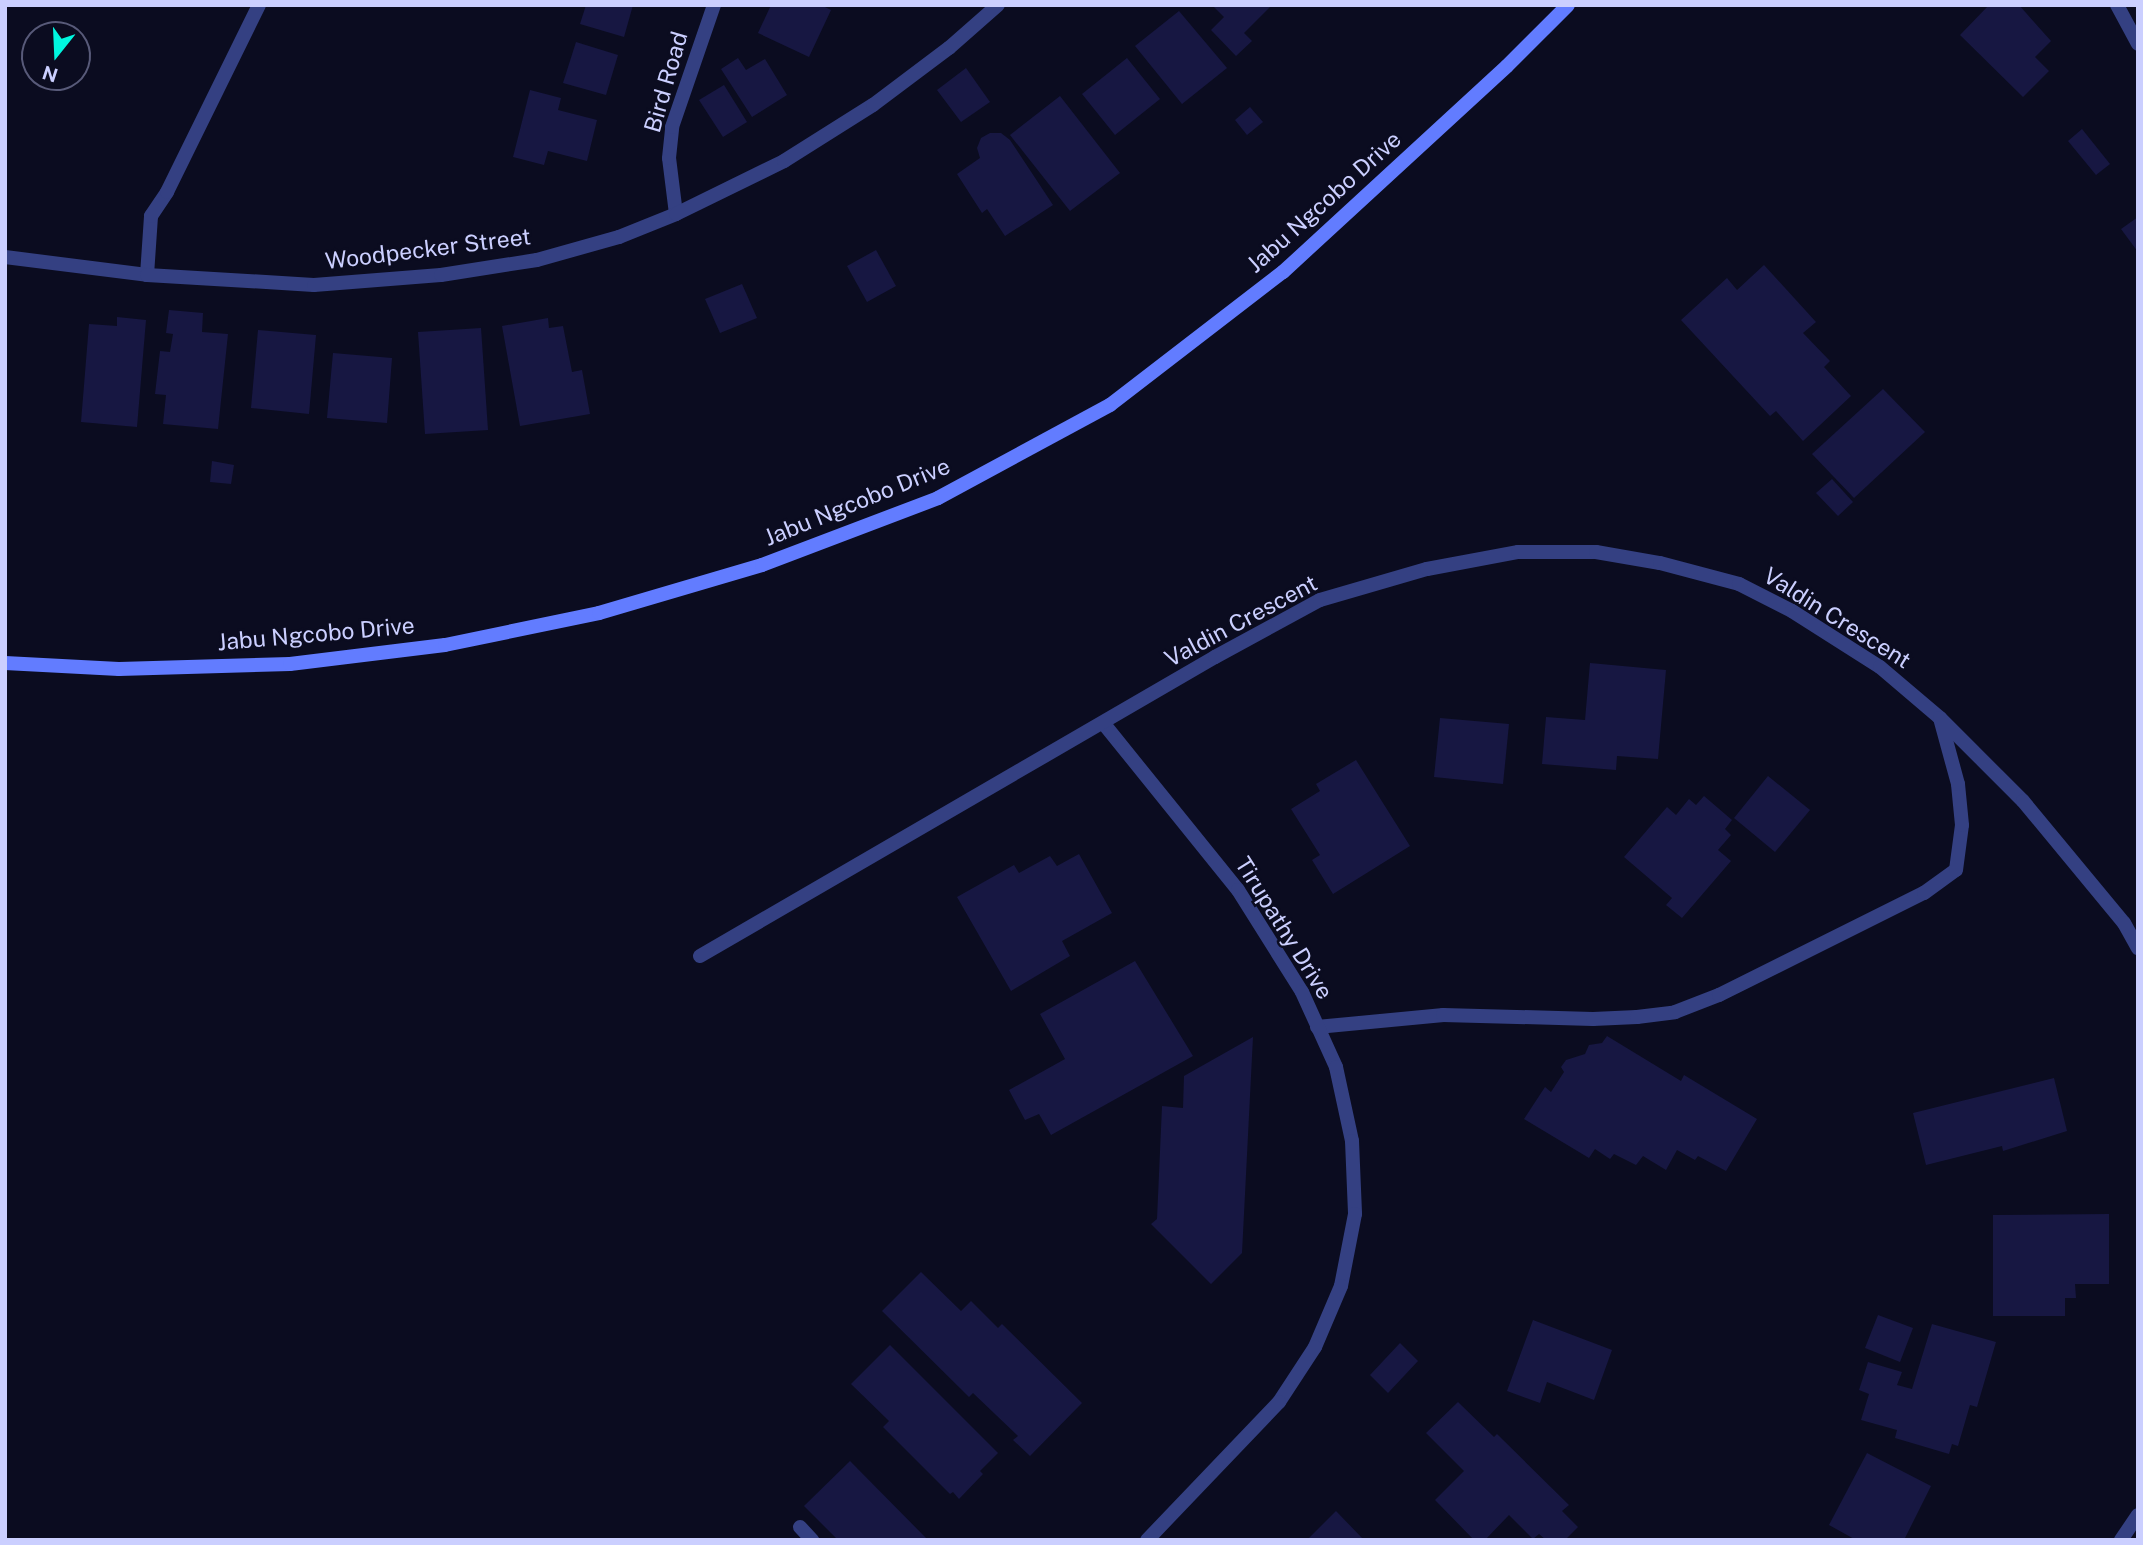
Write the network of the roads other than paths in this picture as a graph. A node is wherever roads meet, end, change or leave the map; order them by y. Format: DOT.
graph roads {
  1 [pos="259,5"];
  2 [pos="714,5"];
  3 [pos="998,5"];
  4 [pos="1568,5"];
  5 [pos="2118,5"];
  6 [pos="2138,44"];
  7 [pos="676,214"];
  8 [pos="5,257"];
  9 [pos="147,275"];
  10 [pos="5,663"];
  11 [pos="1940,718"];
  12 [pos="1104,724"];
  13 [pos="2138,948"];
  14 [pos="701,956"];
  15 [pos="1317,1027"];
  16 [pos="2138,1515"];
  17 [pos="800,1527"];
  18 [pos="812,1540"];
  19 [pos="1147,1540"];
  20 [pos="2121,1540"];
  1 -- 9 [label="street"];
  2 -- 7 [label="street, Bird Road"];
  3 -- 7 [label="street, Woodpecker Street"];
  4 -- 10 [label="main road, Jabu Ngcobo Drive"];
  5 -- 6 [label="street"];
  7 -- 9 [label="street, Woodpecker Street"];
  8 -- 9 [label="street, Woodpecker Street"];
  11 -- 12 [label="street, Valdin Crescent"];
  11 -- 13 [label="street, Valdin Crescent"];
  11 -- 15 [label="street"];
  12 -- 14 [label="street, Valdin Crescent"];
  12 -- 15 [label="street, Tirupathy Drive"];
  15 -- 19 [label="street, Tirupathy Drive"];
  16 -- 20 [label="street"];
  17 -- 18 [label="street"];
}
